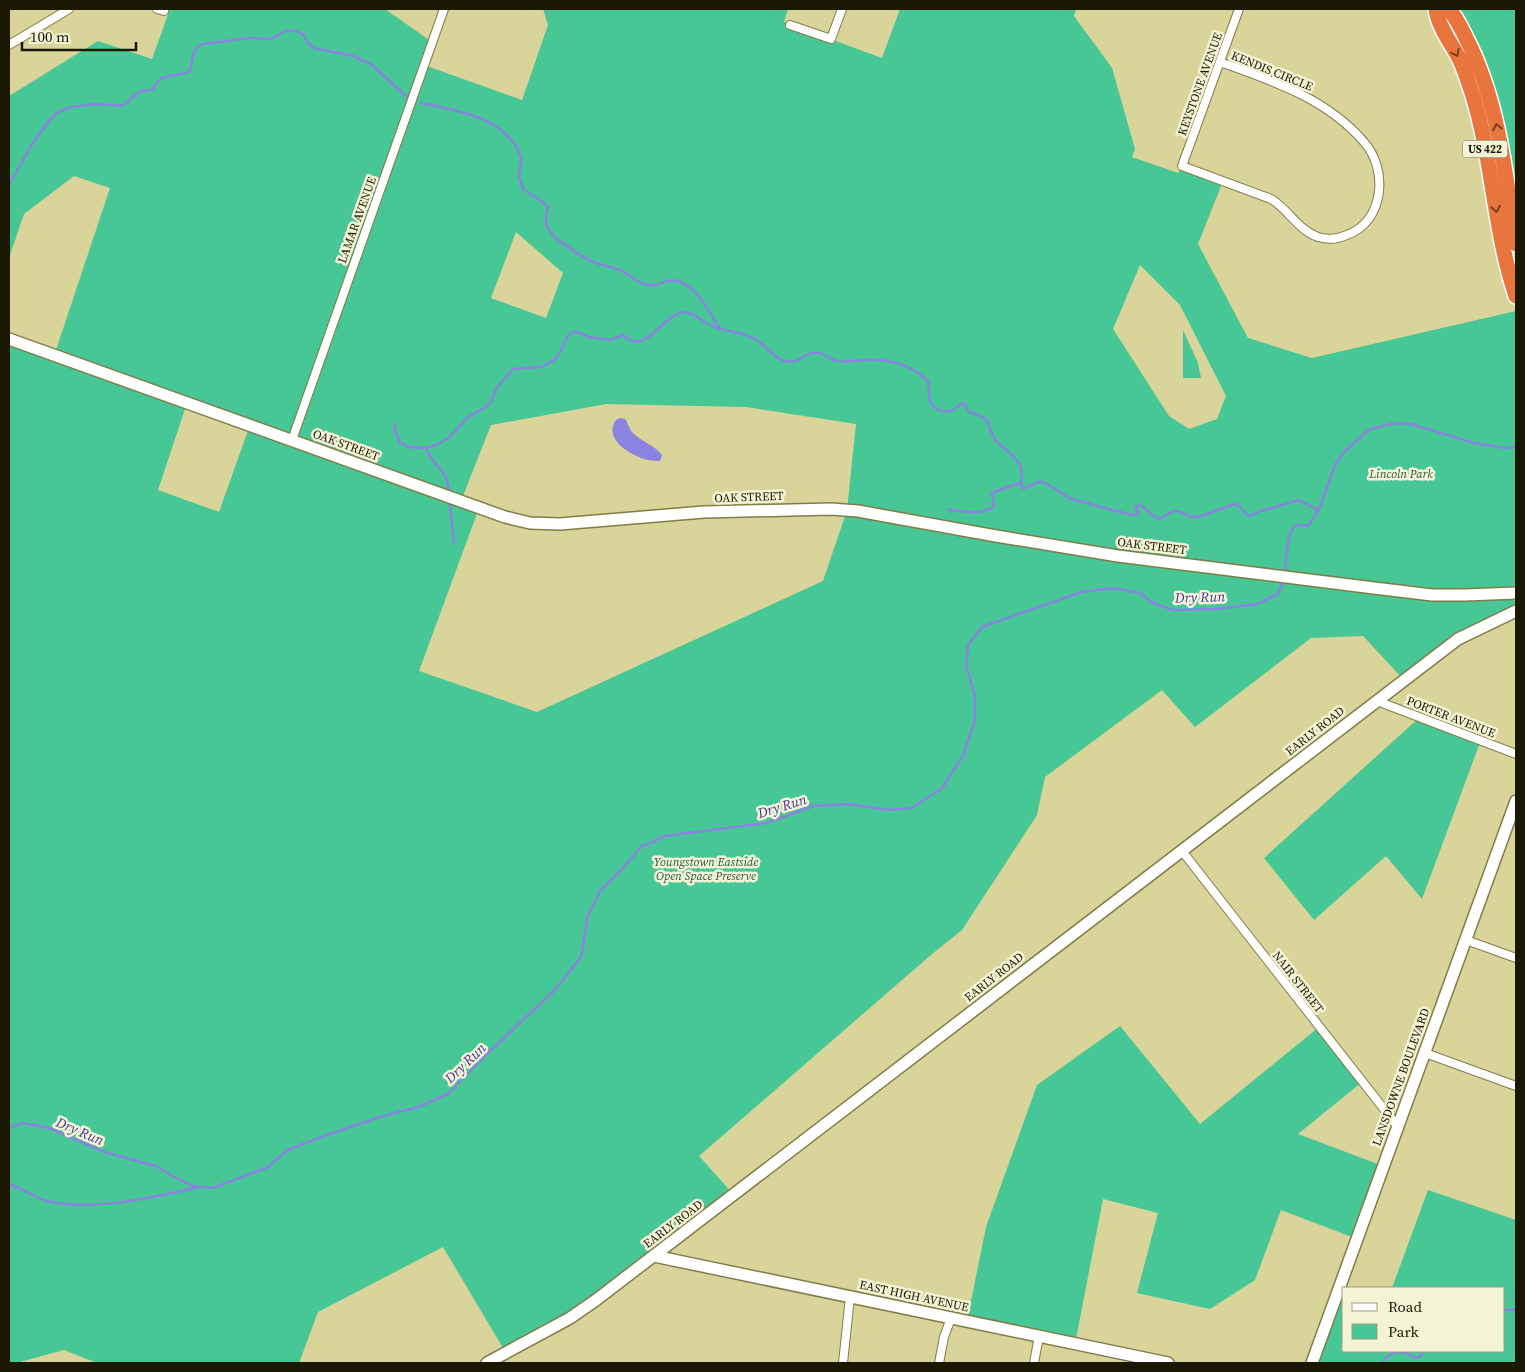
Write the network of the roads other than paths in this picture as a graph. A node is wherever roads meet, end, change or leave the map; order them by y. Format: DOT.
graph roads {
  1 [pos="69,9"];
  2 [pos="444,9"];
  3 [pos="842,9"];
  4 [pos="1239,9"];
  5 [pos="1436,9"];
  6 [pos="1448,9"];
  7 [pos="790,25"];
  8 [pos="9,45"];
  9 [pos="1220,62"];
  10 [pos="1182,166"];
  11 [pos="1516,244"];
  12 [pos="1516,296"];
  13 [pos="9,340"];
  14 [pos="292,440"];
  15 [pos="1516,593"];
  16 [pos="1516,611"];
  17 [pos="1377,701"];
  18 [pos="1516,754"];
  19 [pos="1516,801"];
  20 [pos="1182,851"];
  21 [pos="1466,940"];
  22 [pos="1516,958"];
  23 [pos="1425,1053"];
  24 [pos="1516,1086"];
  25 [pos="1398,1127"];
  26 [pos="654,1256"];
  27 [pos="850,1297"];
  28 [pos="951,1318"];
  29 [pos="1039,1336"];
  30 [pos="1138,1360"];
  31 [pos="487,1363"];
  32 [pos="843,1363"];
  33 [pos="939,1363"];
  34 [pos="1034,1363"];
  35 [pos="1168,1363"];
  36 [pos="1312,1363"];
  1 -- 8 [label="street"];
  2 -- 14 [label="street, LAMAR AVENUE"];
  3 -- 7 [label="street"];
  4 -- 9 [label="street, KEYSTONE AVENUE"];
  5 -- 12 [label="highway, US 422, one-way"];
  11 -- 6 [label="highway, US 422, one-way"];
  9 -- 10 [label="street, KEYSTONE AVENUE"];
  9 -- 10 [label="street, KENDIS CIRCLE"];
  13 -- 14 [label="street, OAK STREET"];
  14 -- 15 [label="street, OAK STREET"];
  16 -- 17 [label="street, EARLY ROAD"];
  17 -- 18 [label="street, PORTER AVENUE"];
  17 -- 20 [label="street, EARLY ROAD"];
  19 -- 21 [label="street, LANSDOWNE BOULEVARD"];
  20 -- 25 [label="street, NAIR STREET"];
  20 -- 26 [label="street, EARLY ROAD"];
  21 -- 22 [label="street"];
  21 -- 23 [label="street, LANSDOWNE BOULEVARD"];
  23 -- 24 [label="street"];
  23 -- 25 [label="street, LANSDOWNE BOULEVARD"];
  25 -- 36 [label="street, LANSDOWNE BOULEVARD"];
  26 -- 27 [label="street, EAST HIGH AVENUE"];
  26 -- 31 [label="street, EARLY ROAD"];
  27 -- 28 [label="street, EAST HIGH AVENUE"];
  27 -- 32 [label="street"];
  28 -- 29 [label="street, EAST HIGH AVENUE"];
  28 -- 33 [label="street"];
  29 -- 30 [label="street, EAST HIGH AVENUE"];
  29 -- 34 [label="street"];
  30 -- 35 [label="street, EAST HIGH AVENUE"];
}
